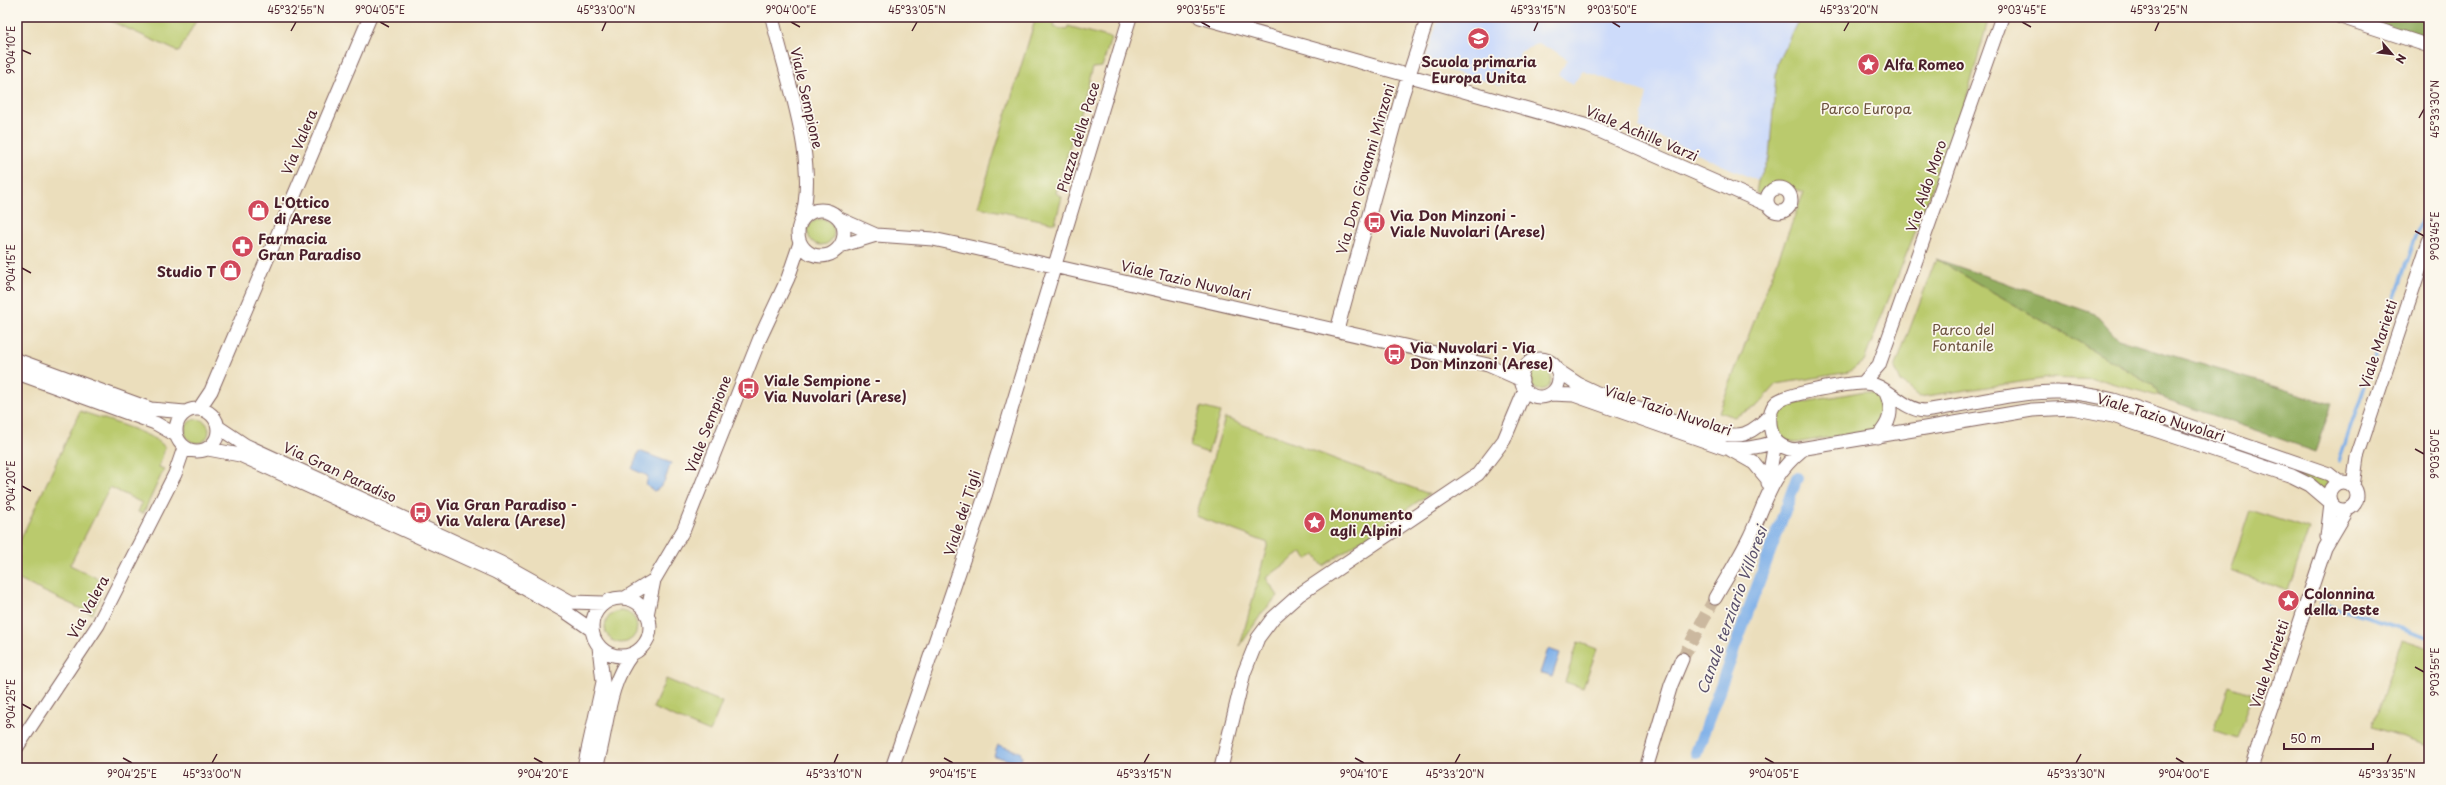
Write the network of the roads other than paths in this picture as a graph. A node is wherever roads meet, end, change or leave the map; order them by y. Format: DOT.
graph roads {
  1 [pos="370,17"];
  2 [pos="772,17"];
  3 [pos="1130,17"];
  4 [pos="1200,17"];
  5 [pos="1428,17"];
  6 [pos="2002,17"];
  7 [pos="2341,17"];
  8 [pos="2429,46"];
  9 [pos="1408,75"];
  10 [pos="807,186"];
  11 [pos="1768,205"];
  12 [pos="825,210"];
  13 [pos="840,219"];
  14 [pos="801,221"];
  15 [pos="876,235"];
  16 [pos="2429,241"];
  17 [pos="800,243"];
  18 [pos="840,246"];
  19 [pos="815,255"];
  20 [pos="1056,266"];
  21 [pos="788,278"];
  22 [pos="1337,330"];
  23 [pos="17,360"];
  24 [pos="1488,365"];
  25 [pos="1526,366"];
  26 [pos="1879,366"];
  27 [pos="220,368"];
  28 [pos="1557,370"];
  29 [pos="17,373"];
  30 [pos="1863,383"];
  31 [pos="1523,385"];
  32 [pos="1884,391"];
  33 [pos="1545,396"];
  34 [pos="199,409"];
  35 [pos="186,412"];
  36 [pos="1770,414"];
  37 [pos="216,422"];
  38 [pos="1510,429"];
  39 [pos="176,435"];
  40 [pos="1877,437"];
  41 [pos="1775,442"];
  42 [pos="1726,448"];
  43 [pos="208,449"];
  44 [pos="189,450"];
  45 [pos="1802,450"];
  46 [pos="1769,482"];
  47 [pos="2345,483"];
  48 [pos="1766,496"];
  49 [pos="2331,503"];
  50 [pos="2348,509"];
  51 [pos="2325,548"];
  52 [pos="654,580"];
  53 [pos="625,598"];
  54 [pos="1715,598"];
  55 [pos="604,603"];
  56 [pos="647,615"];
  57 [pos="592,630"];
  58 [pos="600,647"];
  59 [pos="632,654"];
  60 [pos="1682,659"];
  61 [pos="17,747"];
  62 [pos="1648,762"];
  63 [pos="584,768"];
  64 [pos="596,768"];
  65 [pos="892,768"];
  66 [pos="1221,768"];
  67 [pos="2251,768"];
  1 -- 27 [label="street, Via Valera"];
  2 -- 10 [label="street, Viale Sempione"];
  3 -- 20 [label="street, Piazza della Pace"];
  4 -- 9 [label="street, Viale Achille Varzi"];
  5 -- 9 [label="street, Via Don Giovanni Minzoni"];
  6 -- 26 [label="street, Via Aldo Moro"];
  7 -- 8 [label="street"];
  9 -- 11 [label="street, Viale Achille Varzi"];
  9 -- 22 [label="street, Via Don Giovanni Minzoni"];
  10 -- 12 [label="street"];
  10 -- 14 [label="street, Viale Sempione"];
  12 -- 13 [label="street"];
  12 -- 14 [label="street"];
  13 -- 15 [label="street, Viale Tazio Nuvolari"];
  13 -- 18 [label="street"];
  14 -- 17 [label="street"];
  15 -- 18 [label="street, Viale Tazio Nuvolari"];
  15 -- 20 [label="street, Viale Tazio Nuvolari"];
  16 -- 47 [label="street, Viale Marietti"];
  17 -- 19 [label="street"];
  17 -- 21 [label="street, Viale Sempione"];
  18 -- 19 [label="street"];
  19 -- 21 [label="street, Viale Sempione"];
  20 -- 22 [label="street, Viale Tazio Nuvolari"];
  20 -- 65 [label="street, Viale dei Tigli"];
  21 -- 52 [label="street, Viale Sempione"];
  22 -- 24 [label="street, Viale Tazio Nuvolari"];
  23 -- 35 [label="street"];
  24 -- 25 [label="street, Viale Tazio Nuvolari"];
  24 -- 31 [label="street, Viale Tazio Nuvolari"];
  25 -- 28 [label="street"];
  25 -- 31 [label="street"];
  26 -- 30 [label="street, Via Aldo Moro"];
  26 -- 32 [label="street, Via Aldo Moro"];
  27 -- 34 [label="street, Via Valera"];
  27 -- 37 [label="street, Via Valera"];
  28 -- 33 [label="street"];
  28 -- 36 [label="street, Viale Tazio Nuvolari"];
  29 -- 39 [label="street"];
  30 -- 32 [label="street, Viale Tazio Nuvolari"];
  30 -- 36 [label="street, Viale Tazio Nuvolari"];
  31 -- 33 [label="street"];
  31 -- 38 [label="street"];
  32 -- 40 [label="street"];
  32 -- 47 [label="street, Viale Tazio Nuvolari"];
  33 -- 38 [label="street"];
  33 -- 42 [label="street, Viale Tazio Nuvolari"];
  34 -- 35 [label="street"];
  34 -- 37 [label="street"];
  35 -- 39 [label="street"];
  36 -- 41 [label="street"];
  37 -- 43 [label="street"];
  37 -- 55 [label="street, Via Gran Paradiso"];
  38 -- 66 [label="street"];
  39 -- 44 [label="street"];
  40 -- 45 [label="street, Viale Tazio Nuvolari"];
  40 -- 49 [label="street, Viale Tazio Nuvolari"];
  41 -- 42 [label="street, Viale Tazio Nuvolari"];
  41 -- 45 [label="street, Viale Tazio Nuvolari"];
  41 -- 46 [label="street"];
  42 -- 46 [label="street"];
  43 -- 44 [label="street"];
  43 -- 57 [label="street, Via Gran Paradiso"];
  44 -- 61 [label="street, Via Valera"];
  45 -- 48 [label="street"];
  46 -- 48 [label="street"];
  47 -- 49 [label="street"];
  47 -- 50 [label="street"];
  48 -- 54 [label="street"];
  49 -- 50 [label="street"];
  49 -- 51 [label="street, Viale Marietti"];
  50 -- 51 [label="street, Viale Marietti"];
  51 -- 67 [label="street, Viale Marietti"];
  52 -- 53 [label="street, Viale Sempione"];
  52 -- 56 [label="street, Viale Sempione"];
  53 -- 55 [label="street"];
  53 -- 56 [label="street"];
  55 -- 57 [label="street"];
  56 -- 59 [label="street"];
  57 -- 58 [label="street"];
  58 -- 59 [label="street"];
  58 -- 63 [label="street"];
  59 -- 64 [label="street"];
  60 -- 62 [label="street"];
}
